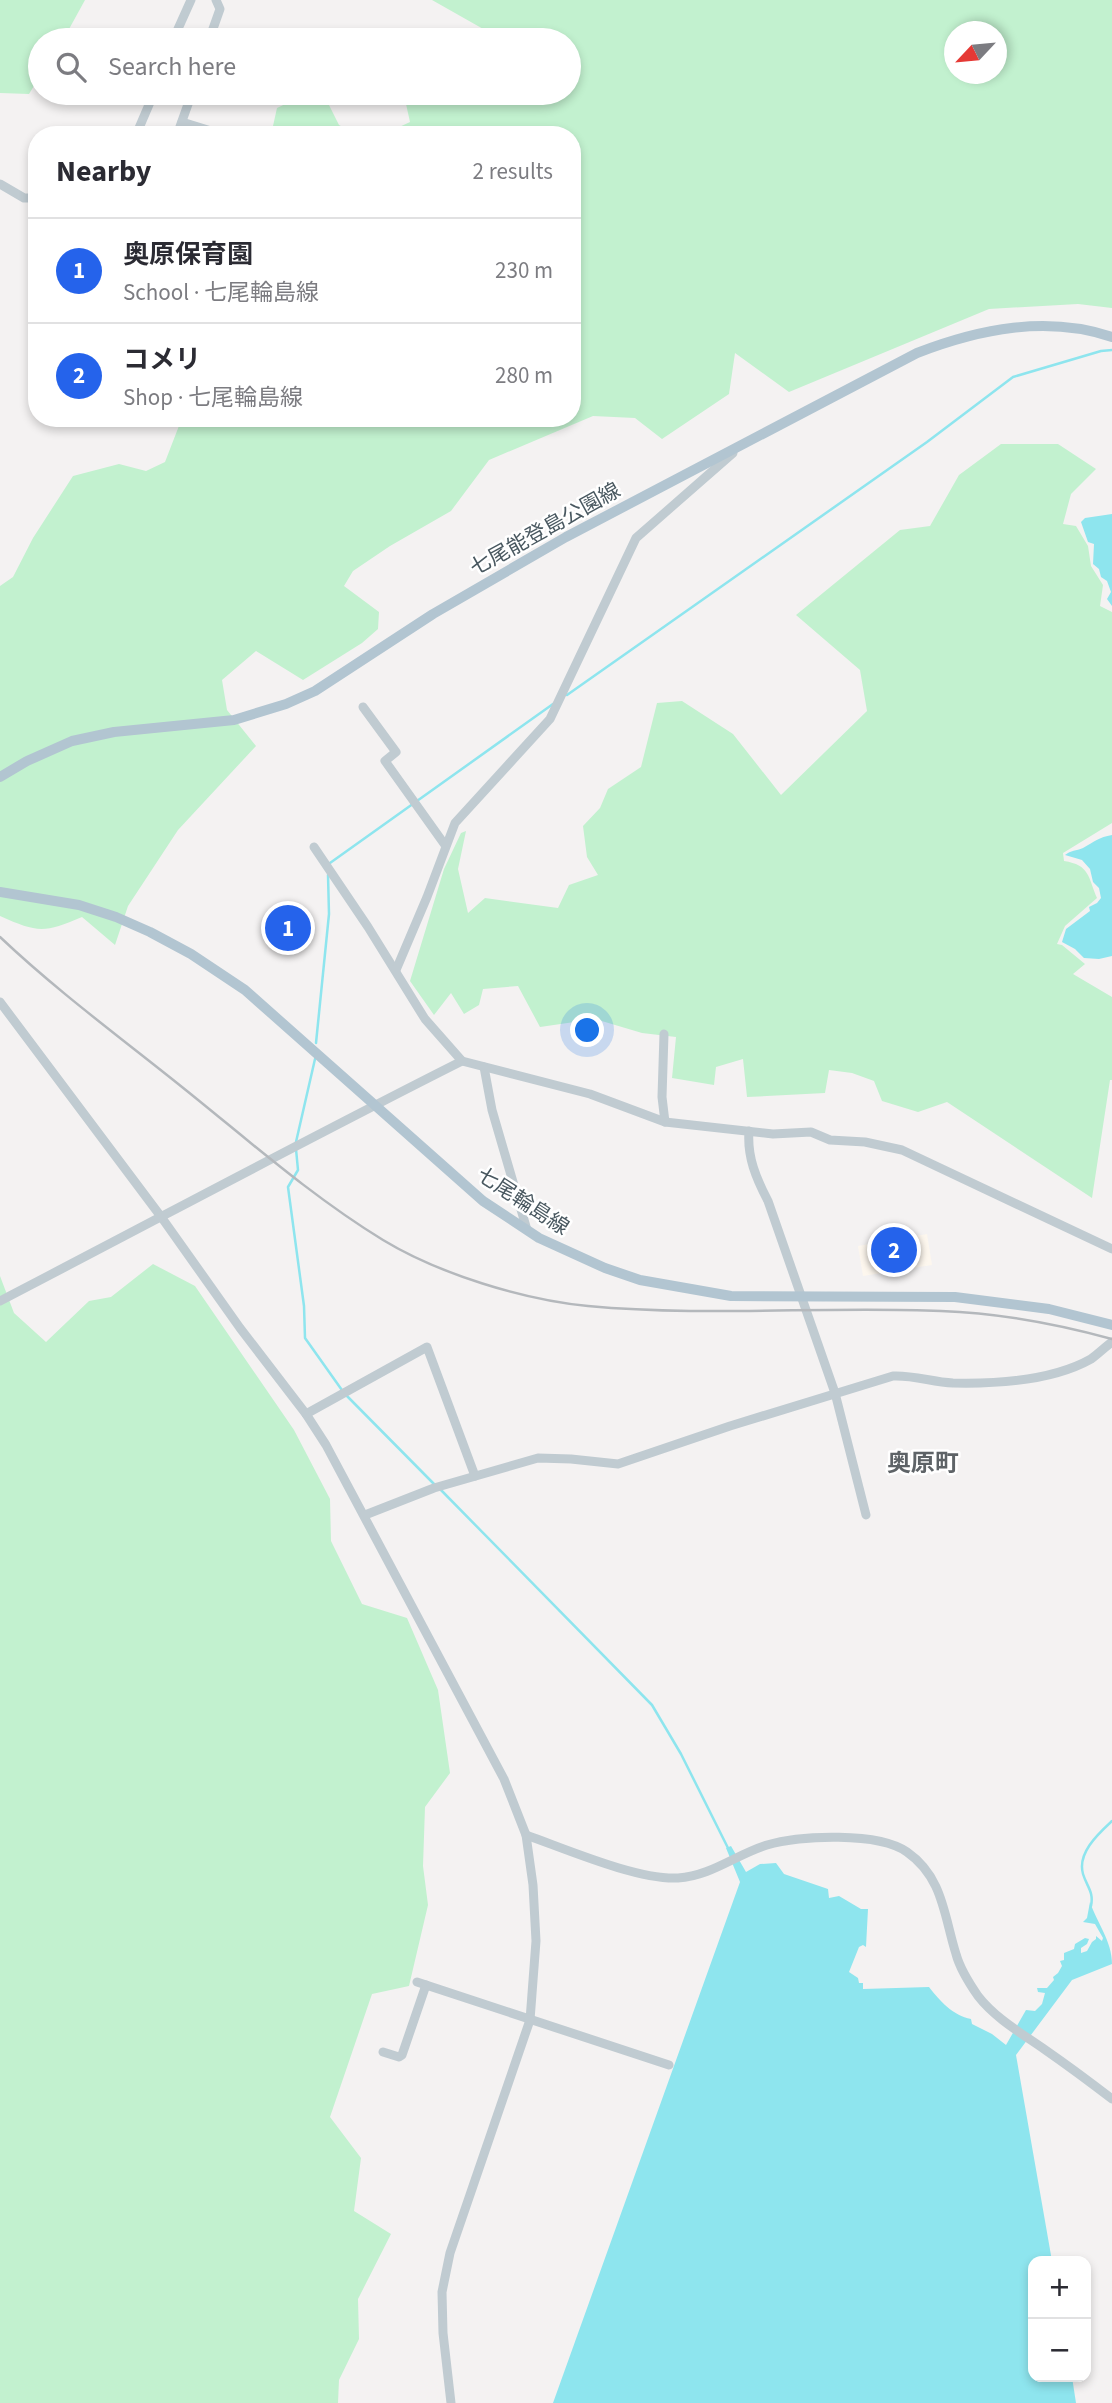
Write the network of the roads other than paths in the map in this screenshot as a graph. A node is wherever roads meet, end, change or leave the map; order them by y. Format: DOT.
graph roads {
  1 [pos="191,0"];
  2 [pos="216,0"];
  3 [pos="178,28"];
  4 [pos="213,28"];
  5 [pos="149,105"];
  6 [pos="188,105"];
  7 [pos="182,122"];
  8 [pos="140,126"];
  9 [pos="180,126"];
  10 [pos="195,126"];
  11 [pos="0,184"];
  12 [pos="28,198"];
  13 [pos="1112,337"];
  14 [pos="742,445"];
  15 [pos="363,707"];
  16 [pos="0,777"];
  17 [pos="445,845"];
  18 [pos="314,847"];
  19 [pos="0,892"];
  20 [pos="396,970"];
  21 [pos="0,1002"];
  22 [pos="664,1034"];
  23 [pos="462,1061"];
  24 [pos="484,1067"];
  25 [pos="374,1105"];
  26 [pos="665,1122"];
  27 [pos="748,1131"];
  28 [pos="162,1217"];
  29 [pos="527,1230"];
  30 [pos="1112,1249"];
  31 [pos="803,1297"];
  32 [pos="0,1301"];
  33 [pos="1112,1325"];
  34 [pos="1112,1342"];
  35 [pos="835,1393"];
  36 [pos="306,1414"];
  37 [pos="475,1476"];
  38 [pos="365,1514"];
  39 [pos="866,1514"];
  40 [pos="526,1835"];
  41 [pos="530,2020"];
  42 [pos="383,2052"];
  43 [pos="669,2065"];
  44 [pos="1112,2099"];
  45 [pos="451,2403"];
  1 -- 3 [label="street"];
  2 -- 4 [label="street"];
  5 -- 8 [label="street"];
  6 -- 7 [label="street"];
  7 -- 9 [label="street"];
  7 -- 10 [label="street"];
  11 -- 12 [label="street"];
  13 -- 14 [label="main road, 七尾能登島公園線"];
  14 -- 16 [label="main road, 七尾能登島公園線"];
  14 -- 17 [label="street"];
  15 -- 17 [label="street"];
  17 -- 20 [label="street"];
  18 -- 20 [label="street"];
  19 -- 25 [label="main road, 七尾輪島線"];
  20 -- 23 [label="street"];
  21 -- 28 [label="street"];
  22 -- 26 [label="street"];
  23 -- 24 [label="street"];
  23 -- 25 [label="street"];
  24 -- 26 [label="street"];
  24 -- 29 [label="street"];
  25 -- 28 [label="street"];
  25 -- 29 [label="main road, 七尾輪島線"];
  26 -- 27 [label="street"];
  27 -- 30 [label="street"];
  27 -- 31 [label="street"];
  28 -- 32 [label="street"];
  28 -- 36 [label="street"];
  29 -- 31 [label="main road, 七尾輪島線"];
  31 -- 33 [label="main road, 七尾輪島線"];
  31 -- 35 [label="street"];
  34 -- 35 [label="street"];
  35 -- 37 [label="street"];
  35 -- 39 [label="street"];
  36 -- 37 [label="street"];
  36 -- 38 [label="street"];
  37 -- 38 [label="street"];
  38 -- 40 [label="street"];
  40 -- 41 [label="street"];
  40 -- 44 [label="street"];
  41 -- 42 [label="street"];
  41 -- 43 [label="street"];
  41 -- 45 [label="street"];
}
